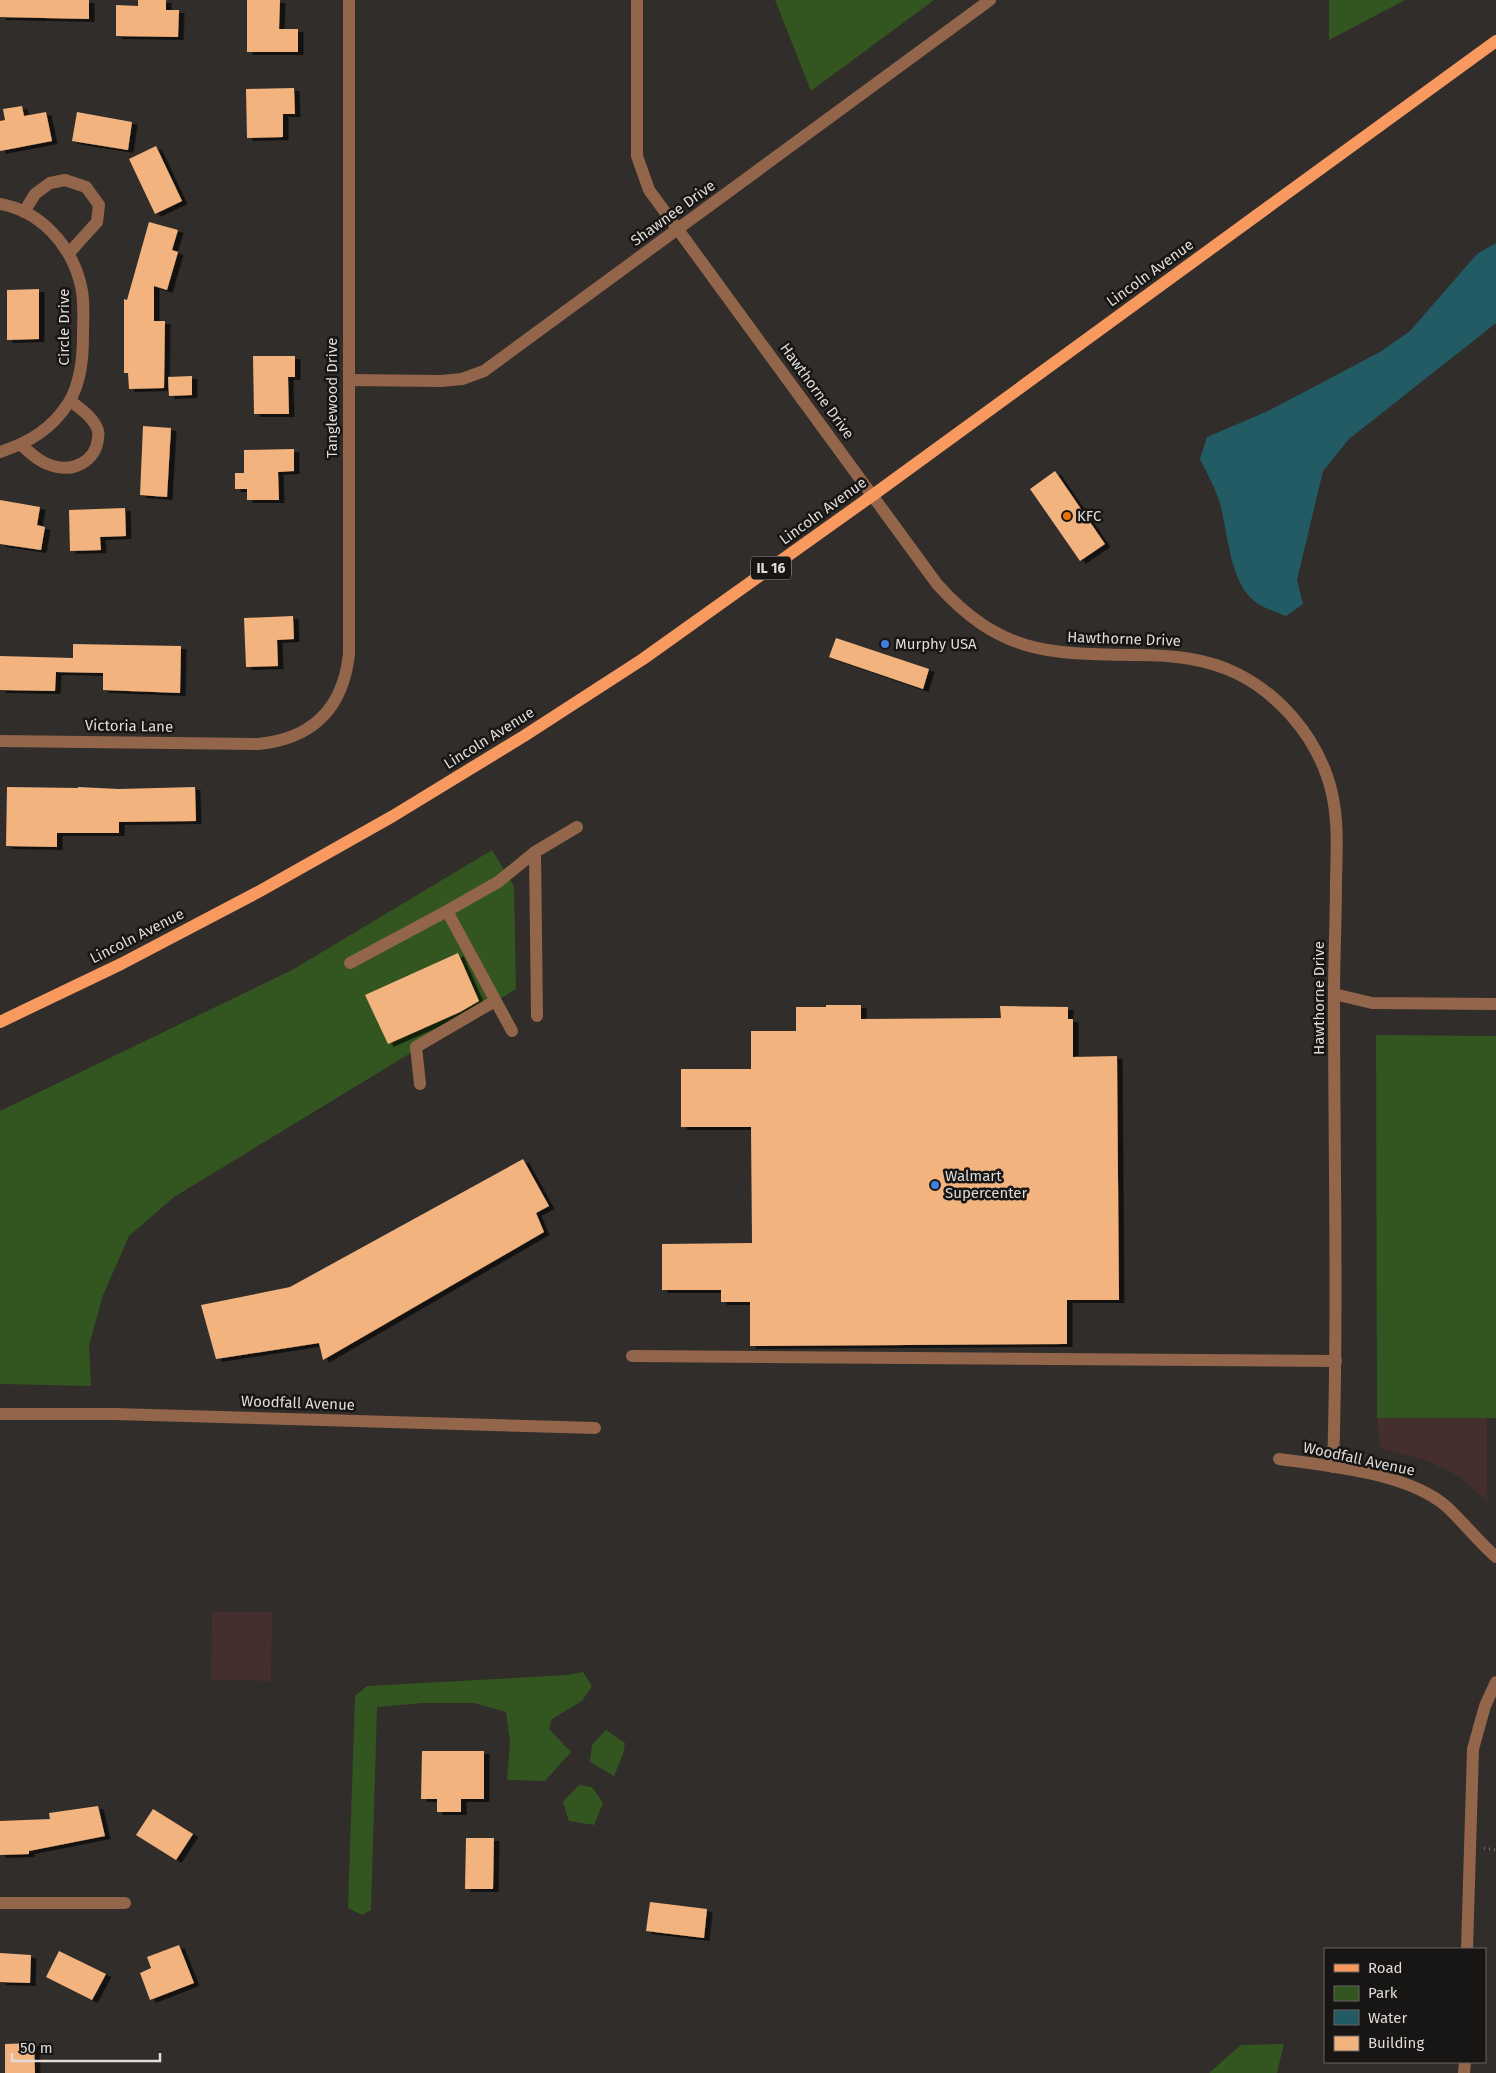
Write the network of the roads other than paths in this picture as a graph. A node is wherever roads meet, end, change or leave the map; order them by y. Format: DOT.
graph roads {
  1 [pos="348,0"];
  2 [pos="637,0"];
  3 [pos="990,0"];
  4 [pos="1496,41"];
  5 [pos="0,204"];
  6 [pos="24,212"];
  7 [pos="679,229"];
  8 [pos="69,253"];
  9 [pos="349,380"];
  10 [pos="70,401"];
  11 [pos="21,445"];
  12 [pos="0,452"];
  13 [pos="873,495"];
  14 [pos="0,741"];
  15 [pos="258,744"];
  16 [pos="578,827"];
  17 [pos="534,852"];
  18 [pos="448,911"];
  19 [pos="350,963"];
  20 [pos="1334,994"];
  21 [pos="495,1001"];
  22 [pos="1496,1004"];
  23 [pos="537,1016"];
  24 [pos="0,1022"];
  25 [pos="512,1031"];
  26 [pos="420,1084"];
  27 [pos="632,1356"];
  28 [pos="1336,1361"];
  29 [pos="0,1414"];
  30 [pos="595,1428"];
  31 [pos="1279,1459"];
  32 [pos="1334,1467"];
  33 [pos="1496,1557"];
  34 [pos="1496,1682"];
  35 [pos="0,1904"];
  36 [pos="125,1904"];
  37 [pos="1467,1948"];
  1 -- 9 [label="street, Tanglewood Drive"];
  2 -- 7 [label="street, Hawthorne Drive"];
  3 -- 7 [label="street, Shawnee Drive"];
  4 -- 13 [label="main road, Lincoln Avenue / IL 16"];
  5 -- 6 [label="street, Circle Drive"];
  6 -- 8 [label="street, Circle Drive"];
  6 -- 8 [label="street"];
  7 -- 9 [label="street, Shawnee Drive"];
  7 -- 13 [label="street, Hawthorne Drive"];
  8 -- 10 [label="street, Circle Drive"];
  9 -- 15 [label="street, Tanglewood Drive"];
  10 -- 11 [label="street, Circle Drive"];
  10 -- 11 [label="street"];
  11 -- 12 [label="street, Circle Drive"];
  13 -- 20 [label="street, Hawthorne Drive"];
  13 -- 24 [label="main road, Lincoln Avenue / IL 16"];
  14 -- 15 [label="street, Victoria Lane"];
  16 -- 17 [label="street"];
  17 -- 18 [label="street"];
  17 -- 23 [label="street"];
  18 -- 19 [label="street"];
  18 -- 21 [label="street"];
  20 -- 22 [label="street"];
  20 -- 28 [label="street, Hawthorne Drive"];
  21 -- 25 [label="street"];
  21 -- 26 [label="street"];
  27 -- 28 [label="street"];
  28 -- 32 [label="street, Hawthorne Drive"];
  29 -- 30 [label="street, Woodfall Avenue"];
  31 -- 32 [label="street, Woodfall Avenue"];
  32 -- 33 [label="street, Woodfall Avenue"];
  34 -- 37 [label="street"];
  35 -- 36 [label="street"];
}
